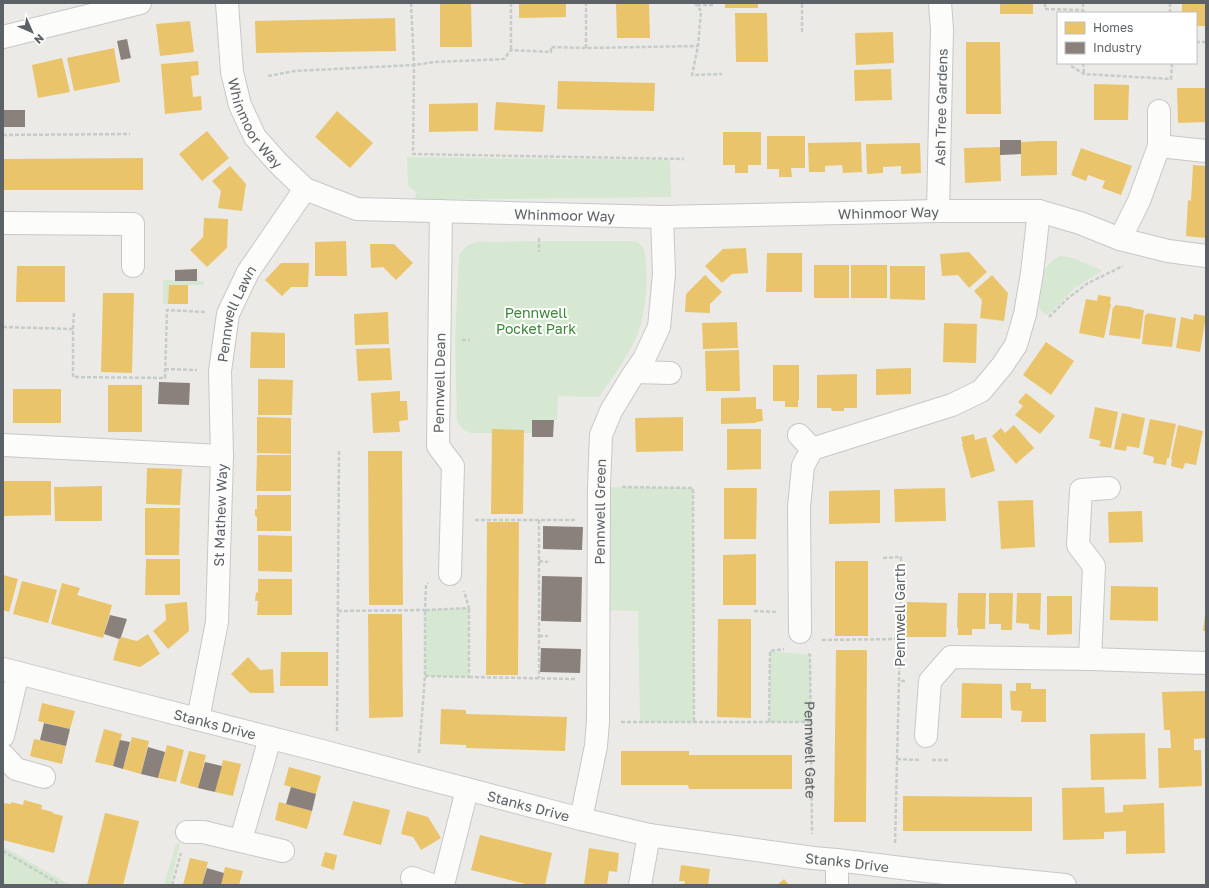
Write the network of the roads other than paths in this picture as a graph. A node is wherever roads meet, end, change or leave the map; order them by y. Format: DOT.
graph roads {
  1 [pos="140,3"];
  2 [pos="227,3"];
  3 [pos="940,3"];
  4 [pos="3,37"];
  5 [pos="1159,111"];
  6 [pos="1159,146"];
  7 [pos="1206,151"];
  8 [pos="305,189"];
  9 [pos="441,211"];
  10 [pos="938,211"];
  11 [pos="1039,211"];
  12 [pos="662,217"];
  13 [pos="3,223"];
  14 [pos="1120,239"];
  15 [pos="1206,256"];
  16 [pos="133,266"];
  17 [pos="635,372"];
  18 [pos="670,373"];
  19 [pos="3,445"];
  20 [pos="222,456"];
  21 [pos="1110,488"];
  22 [pos="450,574"];
  23 [pos="796,637"];
  24 [pos="1090,659"];
  25 [pos="1206,663"];
  26 [pos="10,671"];
  27 [pos="198,719"];
  28 [pos="3,736"];
  29 [pos="926,736"];
  30 [pos="270,738"];
  31 [pos="3,755"];
  32 [pos="44,778"];
  33 [pos="467,790"];
  34 [pos="581,819"];
  35 [pos="187,832"];
  36 [pos="649,835"];
  37 [pos="241,840"];
  38 [pos="283,851"];
  39 [pos="837,860"];
  40 [pos="412,878"];
  41 [pos="432,885"];
  42 [pos="443,885"];
  43 [pos="640,885"];
  44 [pos="837,885"];
  45 [pos="1065,885"];
  1 -- 4 [label="street"];
  2 -- 8 [label="street, Whinmoor Way"];
  3 -- 10 [label="street, Ash Tree Gardens"];
  5 -- 6 [label="street"];
  6 -- 7 [label="street"];
  6 -- 14 [label="street"];
  8 -- 9 [label="street, Whinmoor Way"];
  8 -- 20 [label="street, Pennwell Lawn"];
  9 -- 12 [label="street, Whinmoor Way"];
  9 -- 22 [label="street, Pennwell Dean"];
  10 -- 11 [label="street, Whinmoor Way"];
  10 -- 12 [label="street, Whinmoor Way"];
  11 -- 14 [label="street, Whinmoor Way"];
  11 -- 23 [label="street"];
  12 -- 17 [label="street, Pennwell Green"];
  13 -- 16 [label="street"];
  14 -- 15 [label="street, Whinmoor Way"];
  17 -- 18 [label="street"];
  17 -- 34 [label="street, Pennwell Green"];
  19 -- 20 [label="street, St Mathew Way"];
  20 -- 27 [label="street, St Mathew Way"];
  21 -- 24 [label="street"];
  24 -- 25 [label="street"];
  24 -- 29 [label="street"];
  26 -- 27 [label="street, Stanks Drive"];
  26 -- 28 [label="street"];
  27 -- 30 [label="street, Stanks Drive"];
  30 -- 33 [label="street, Stanks Drive"];
  30 -- 37 [label="street"];
  31 -- 32 [label="street"];
  33 -- 34 [label="street, Stanks Drive"];
  33 -- 42 [label="street"];
  34 -- 36 [label="street, Stanks Drive"];
  35 -- 37 [label="street"];
  36 -- 39 [label="street, Stanks Drive"];
  36 -- 43 [label="street"];
  37 -- 38 [label="street"];
  39 -- 44 [label="street"];
  39 -- 45 [label="street, Stanks Drive"];
  40 -- 41 [label="street"];
}
